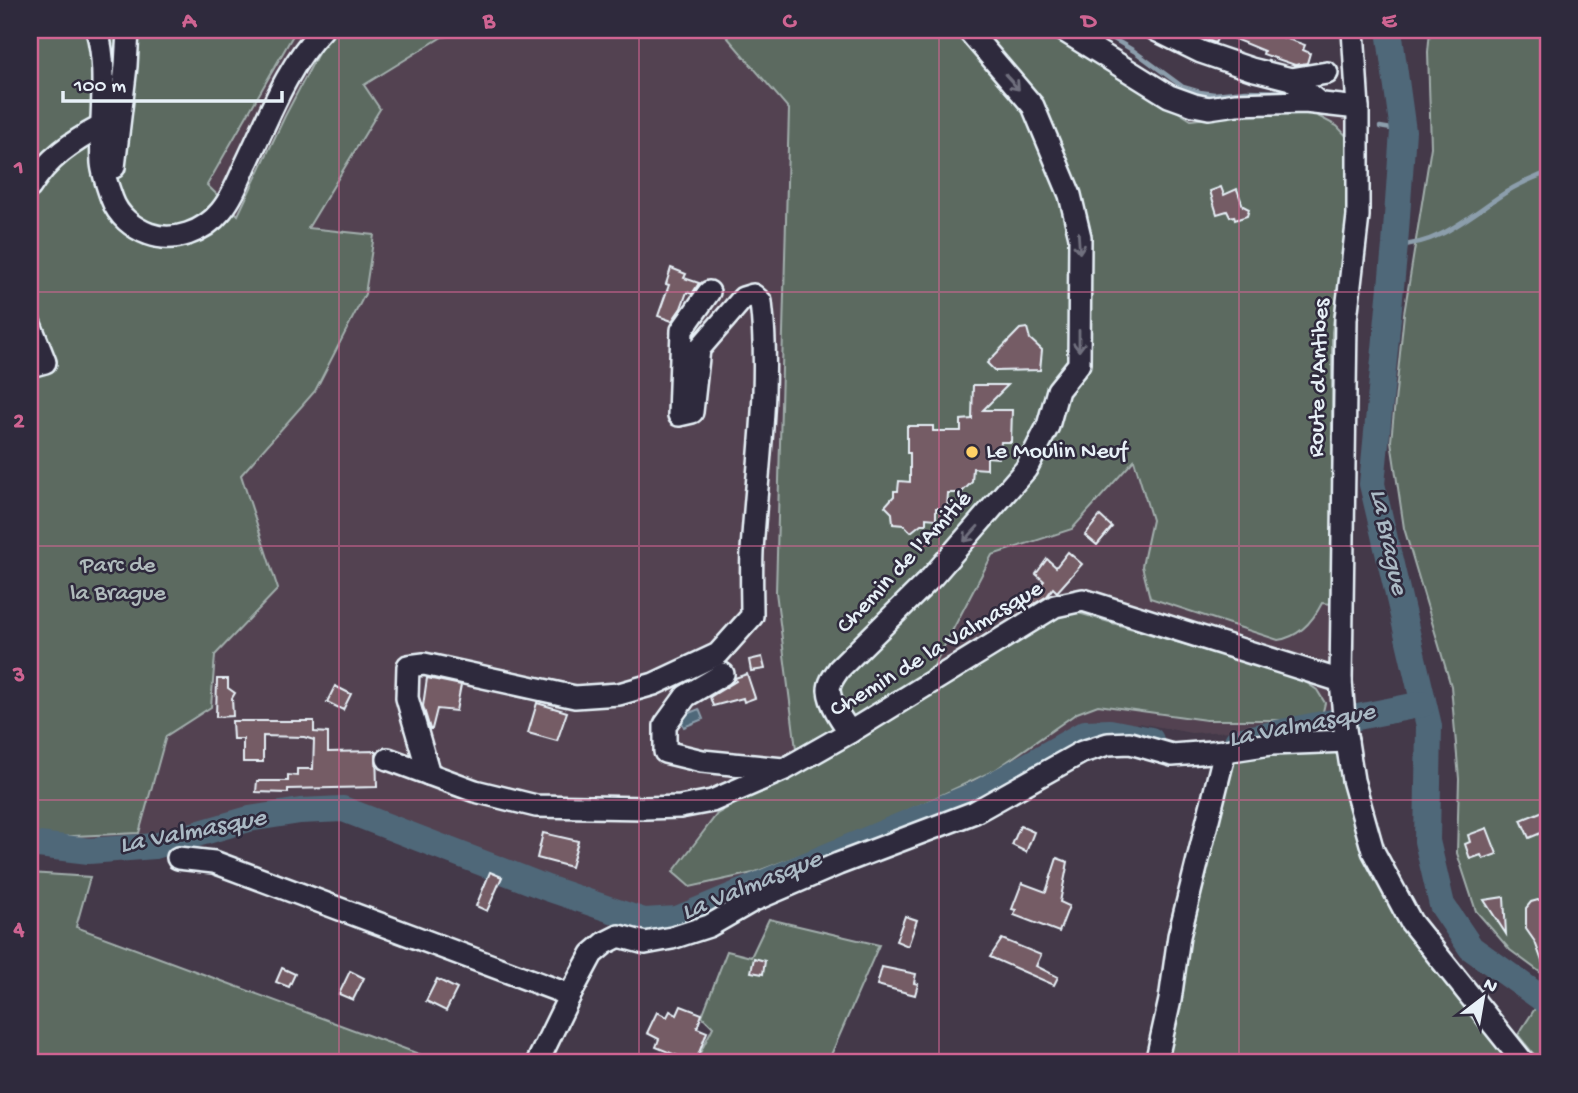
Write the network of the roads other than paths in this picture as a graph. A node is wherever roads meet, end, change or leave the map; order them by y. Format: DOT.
graph roads {
  1 [pos="97,30"];
  2 [pos="128,30"];
  3 [pos="322,30"];
  4 [pos="968,30"];
  5 [pos="1063,30"];
  6 [pos="1156,30"];
  7 [pos="1353,30"];
  8 [pos="1327,74"];
  9 [pos="1291,79"];
  10 [pos="1319,103"];
  11 [pos="1358,108"];
  12 [pos="102,126"];
  13 [pos="108,186"];
  14 [pos="30,187"];
  15 [pos="709,292"];
  16 [pos="30,324"];
  17 [pos="30,366"];
  18 [pos="723,674"];
  19 [pos="1341,681"];
  20 [pos="1345,726"];
  21 [pos="850,732"];
  22 [pos="1225,751"];
  23 [pos="388,759"];
  24 [pos="785,769"];
  25 [pos="429,774"];
  26 [pos="178,858"];
  27 [pos="570,995"];
  28 [pos="537,1063"];
  29 [pos="1156,1063"];
  30 [pos="1524,1063"];
  1 -- 12 [label="street"];
  2 -- 13 [label="street"];
  3 -- 13 [label="street"];
  4 -- 21 [label="street, Chemin de l'Amitié, one-way"];
  5 -- 10 [label="street"];
  6 -- 9 [label="street"];
  7 -- 11 [label="street, Route d'Antibes"];
  8 -- 9 [label="street"];
  9 -- 10 [label="street"];
  10 -- 11 [label="street"];
  11 -- 19 [label="street, Route d'Antibes"];
  12 -- 13 [label="street"];
  12 -- 14 [label="street"];
  15 -- 25 [label="street"];
  16 -- 17 [label="street"];
  18 -- 24 [label="street"];
  19 -- 20 [label="street, Route d'Antibes"];
  19 -- 21 [label="street, Chemin de la Valmasque"];
  20 -- 22 [label="street"];
  20 -- 30 [label="street, Route d'Antibes"];
  21 -- 24 [label="street, Chemin de la Valmasque"];
  22 -- 27 [label="street"];
  22 -- 29 [label="street"];
  23 -- 25 [label="street, Chemin de la Valmasque"];
  24 -- 25 [label="street, Chemin de la Valmasque"];
  26 -- 27 [label="street"];
  27 -- 28 [label="street"];
}
